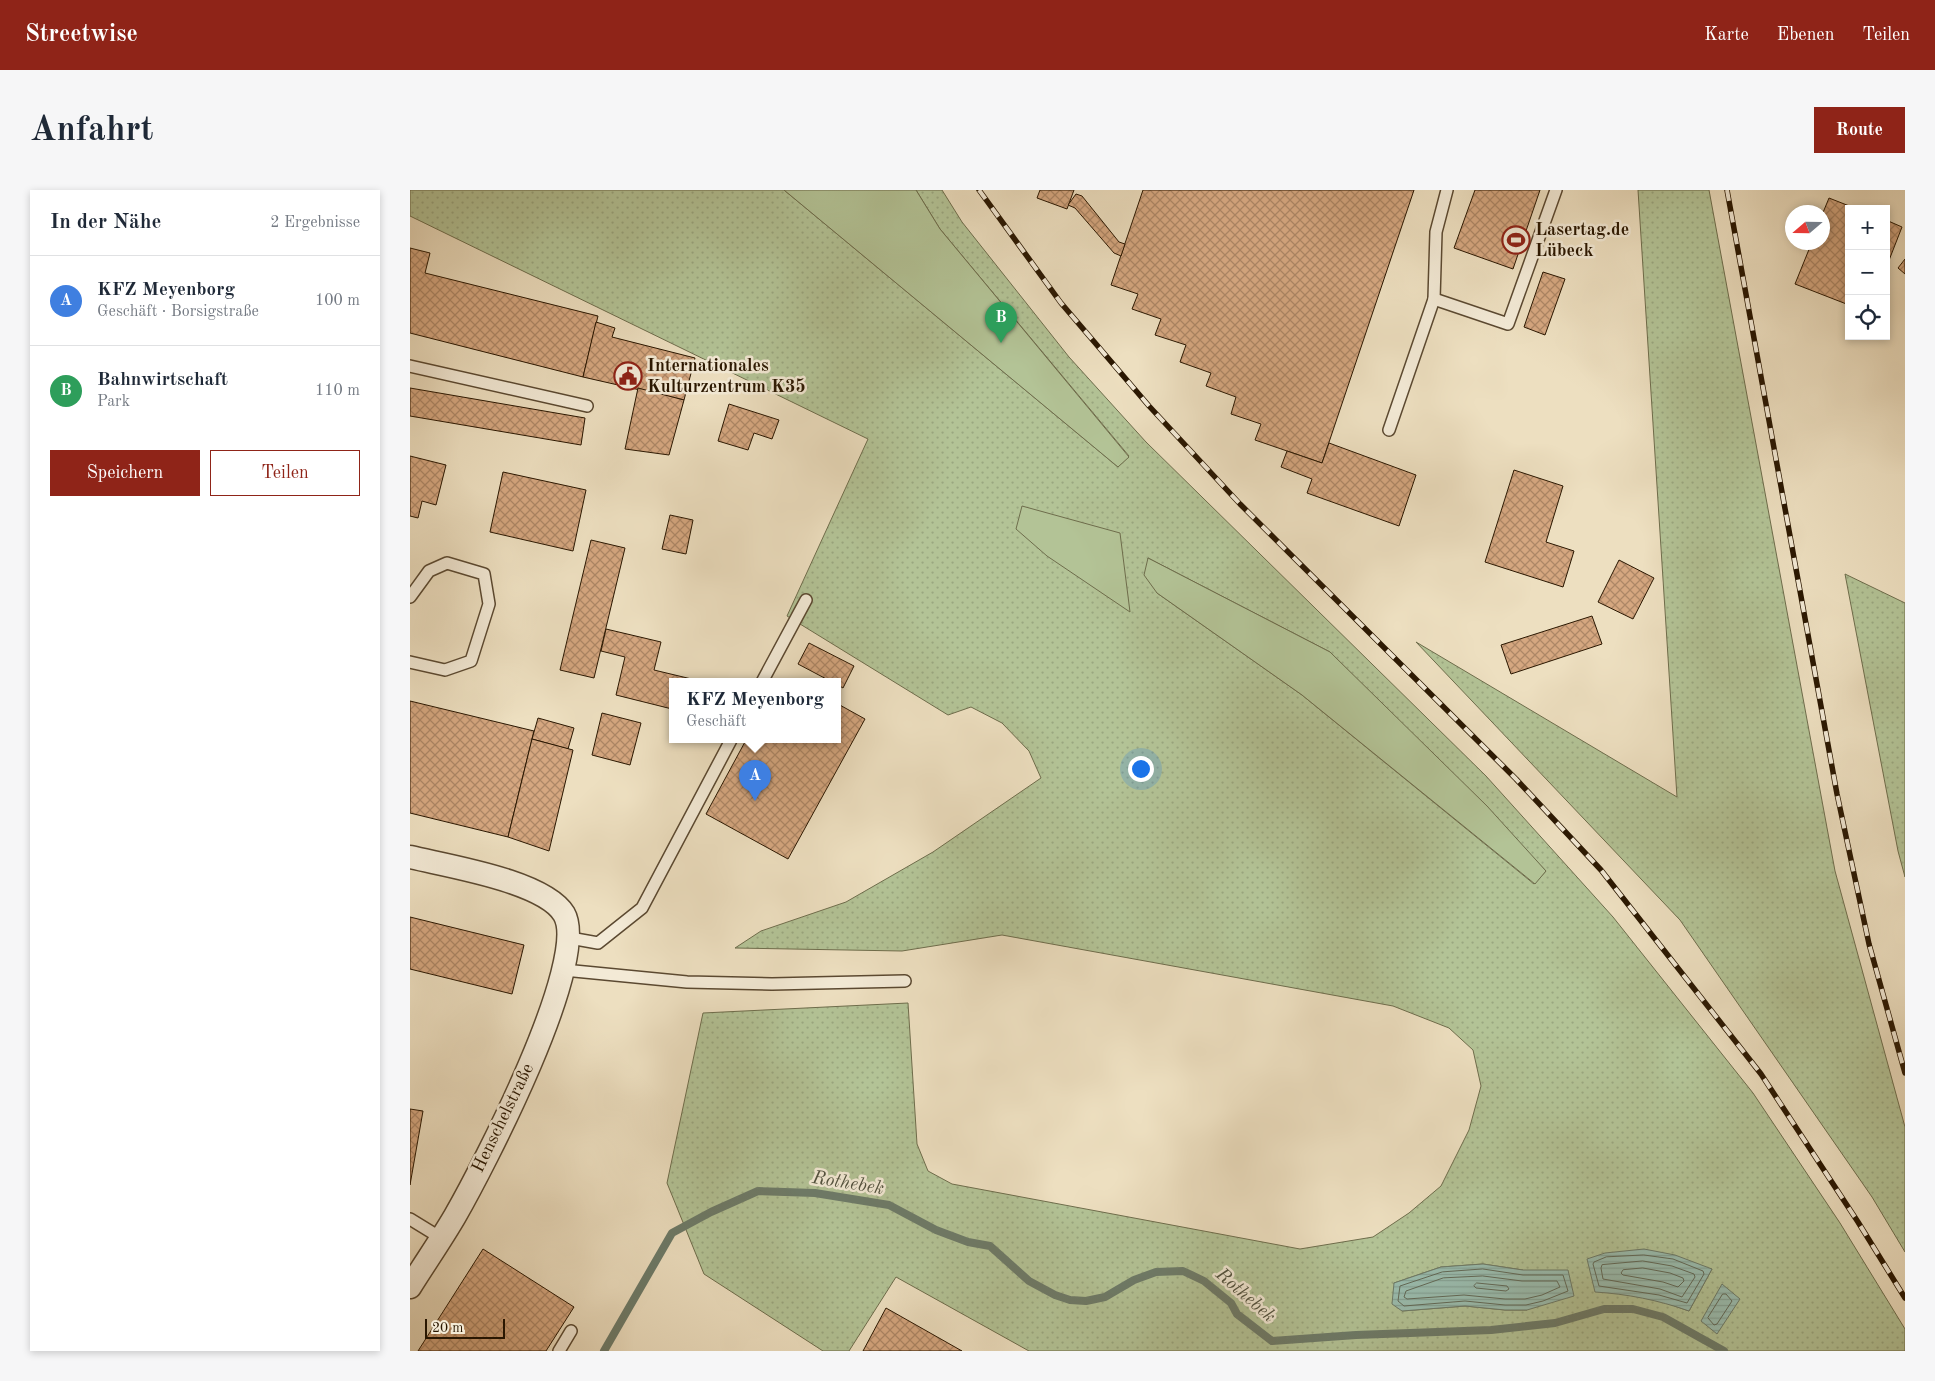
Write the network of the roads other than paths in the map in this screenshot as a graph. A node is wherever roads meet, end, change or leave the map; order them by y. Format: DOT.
graph roads {
  1 [pos="1447,190"];
  2 [pos="1556,190"];
  3 [pos="1434,299"];
  4 [pos="410,366"];
  5 [pos="588,406"];
  6 [pos="1389,430"];
  7 [pos="410,597"];
  8 [pos="806,600"];
  9 [pos="410,662"];
  10 [pos="764,678"];
  11 [pos="729,743"];
  12 [pos="410,857"];
  13 [pos="570,938"];
  14 [pos="564,970"];
  15 [pos="905,981"];
  16 [pos="410,1219"];
  17 [pos="441,1238"];
  18 [pos="410,1287"];
  19 [pos="571,1330"];
  20 [pos="559,1351"];
  1 -- 3 [label="lane"];
  2 -- 3 [label="lane"];
  3 -- 6 [label="lane"];
  4 -- 5 [label="lane"];
  7 -- 9 [label="lane"];
  8 -- 10 [label="lane"];
  11 -- 13 [label="lane"];
  12 -- 13 [label="street"];
  13 -- 14 [label="street, Henschelstraße"];
  14 -- 15 [label="lane"];
  14 -- 17 [label="street, Henschelstraße"];
  16 -- 17 [label="lane"];
  17 -- 18 [label="street, Henschelstraße"];
  19 -- 20 [label="lane"];
}
